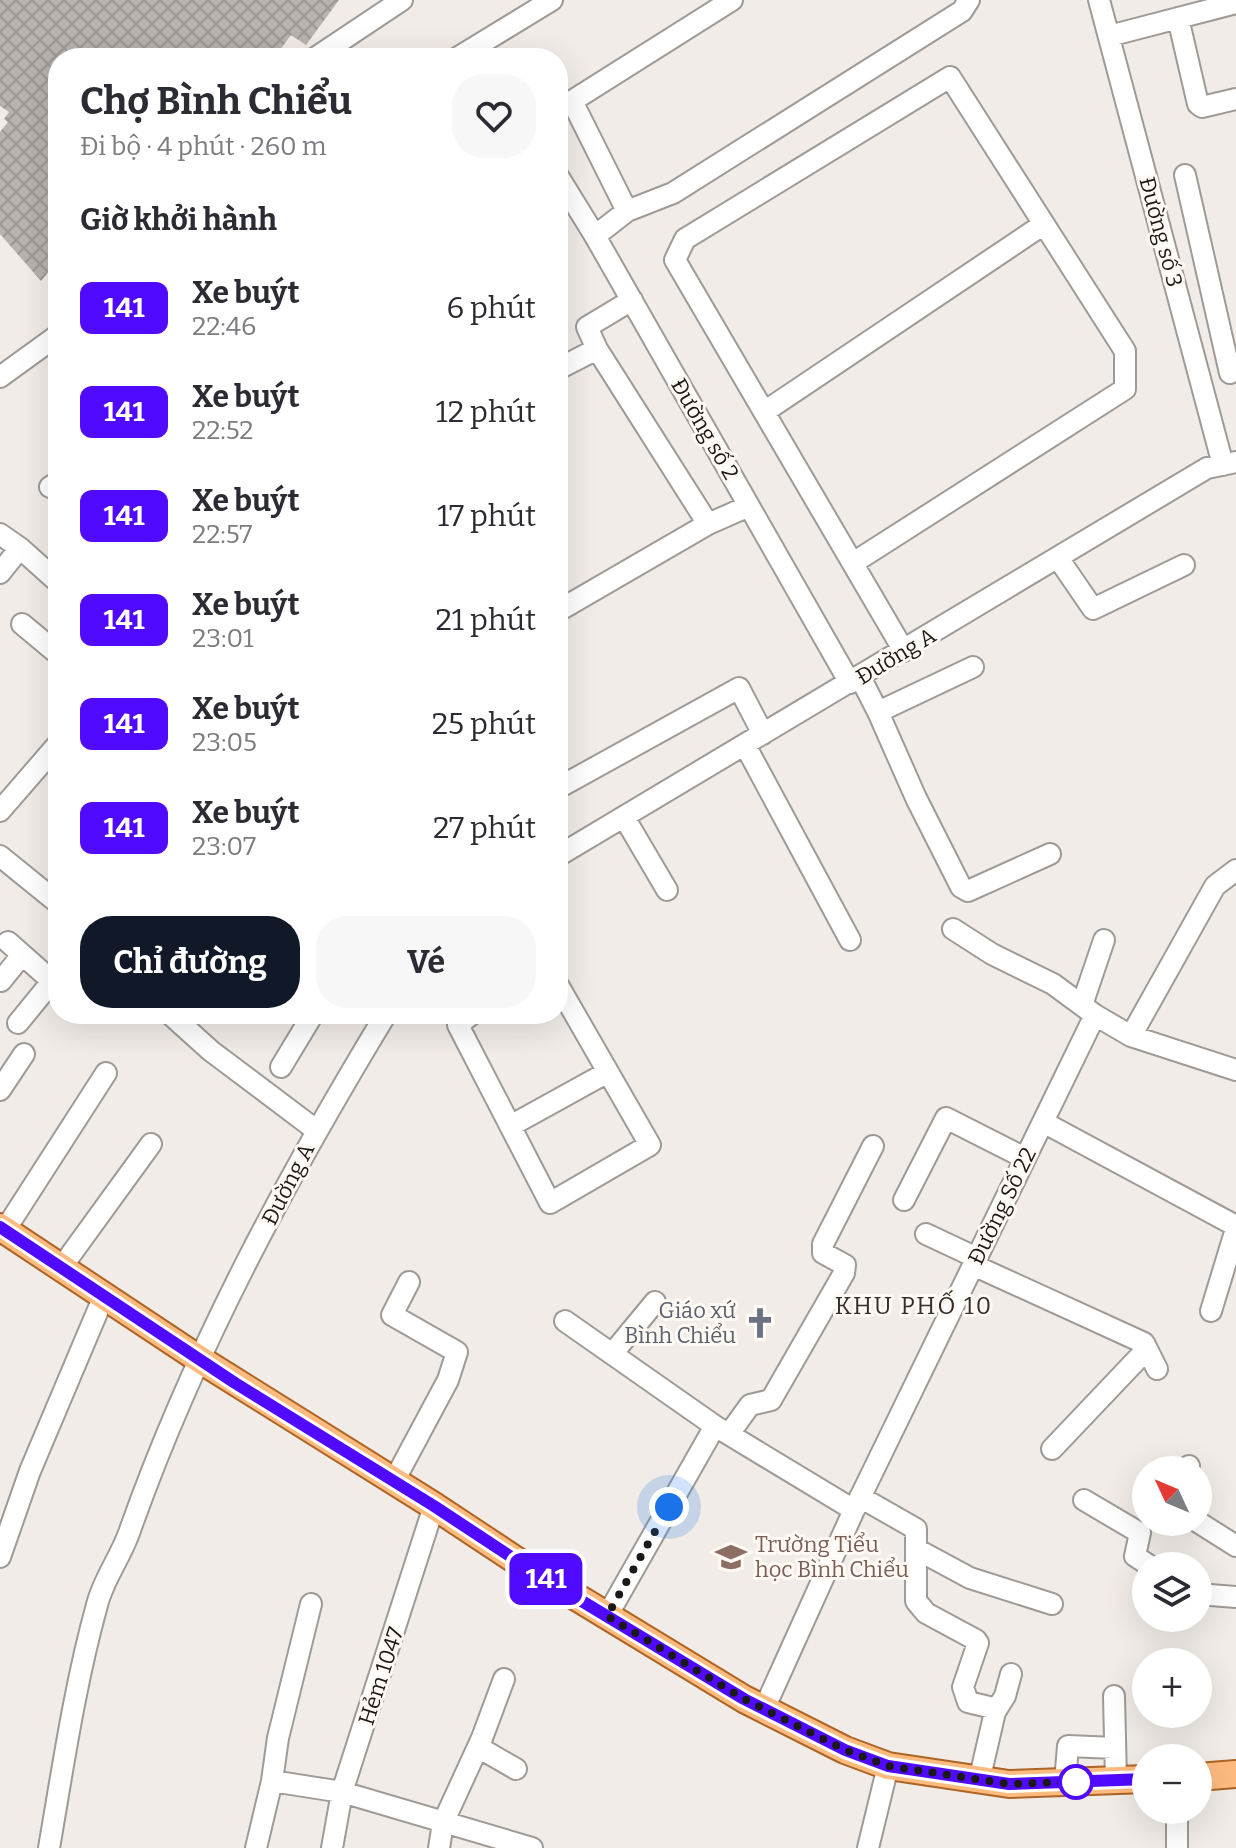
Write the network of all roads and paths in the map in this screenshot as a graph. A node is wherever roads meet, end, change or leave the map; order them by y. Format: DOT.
graph roads {
  1 [pos="402,0"];
  2 [pos="552,0"];
  3 [pos="732,0"];
  4 [pos="969,0"];
  5 [pos="1099,0"];
  6 [pos="1222,4"];
  7 [pos="1178,18"];
  8 [pos="1109,36"];
  9 [pos="330,48"];
  10 [pos="486,48"];
  11 [pos="1236,99"];
  12 [pos="1185,175"];
  13 [pos="568,192"];
  14 [pos="627,211"];
  15 [pos="1044,224"];
  16 [pos="595,236"];
  17 [pos="632,300"];
  18 [pos="48,342"];
  19 [pos="597,349"];
  20 [pos="568,364"];
  21 [pos="1233,373"];
  22 [pos="0,377"];
  23 [pos="1201,381"];
  24 [pos="764,412"];
  25 [pos="1229,464"];
  26 [pos="749,506"];
  27 [pos="708,524"];
  28 [pos="0,534"];
  29 [pos="20,548"];
  30 [pos="1058,558"];
  31 [pos="853,563"];
  32 [pos="1184,565"];
  33 [pos="0,573"];
  34 [pos="48,573"];
  35 [pos="568,605"];
  36 [pos="22,624"];
  37 [pos="48,646"];
  38 [pos="904,651"];
  39 [pos="973,667"];
  40 [pos="855,680"];
  41 [pos="878,712"];
  42 [pos="763,734"];
  43 [pos="745,745"];
  44 [pos="48,756"];
  45 [pos="568,782"];
  46 [pos="0,811"];
  47 [pos="624,817"];
  48 [pos="568,850"];
  49 [pos="1050,854"];
  50 [pos="0,856"];
  51 [pos="1236,870"];
  52 [pos="667,890"];
  53 [pos="48,895"];
  54 [pos="953,929"];
  55 [pos="850,940"];
  56 [pos="1104,940"];
  57 [pos="48,973"];
  58 [pos="1,981"];
  59 [pos="48,987"];
  60 [pos="568,1002"];
  61 [pos="1088,1010"];
  62 [pos="18,1023"];
  63 [pos="181,1024"];
  64 [pos="307,1024"];
  65 [pos="380,1024"];
  66 [pos="459,1024"];
  67 [pos="1131,1036"];
  68 [pos="24,1054"];
  69 [pos="281,1067"];
  70 [pos="1236,1070"];
  71 [pos="608,1072"];
  72 [pos="106,1073"];
  73 [pos="0,1090"];
  74 [pos="1043,1122"];
  75 [pos="512,1125"];
  76 [pos="316,1130"];
  77 [pos="151,1144"];
  78 [pos="873,1146"];
  79 [pos="1025,1158"];
  80 [pos="904,1200"];
  81 [pos="1236,1227"];
  82 [pos="2,1228"];
  83 [pos="926,1234"];
  84 [pos="975,1261"];
  85 [pos="61,1268"];
  86 [pos="409,1282"];
  87 [pos="104,1296"];
  88 [pos="655,1302"];
  89 [pos="1211,1311"];
  90 [pos="565,1321"];
  91 [pos="1147,1349"];
  92 [pos="612,1354"];
  93 [pos="199,1359"];
  94 [pos="1157,1369"];
  95 [pos="722,1430"];
  96 [pos="1052,1449"];
  97 [pos="394,1481"];
  98 [pos="1084,1500"];
  99 [pos="857,1503"];
  100 [pos="434,1506"];
  101 [pos="1212,1531"];
  102 [pos="1236,1546"];
  103 [pos="918,1550"];
  104 [pos="1136,1552"];
  105 [pos="0,1557"];
  106 [pos="1212,1595"];
  107 [pos="1236,1597"];
  108 [pos="311,1604"];
  109 [pos="1052,1604"];
  110 [pos="607,1616"];
  111 [pos="1011,1674"];
  112 [pos="504,1679"];
  113 [pos="1114,1696"];
  114 [pos="764,1709"];
  115 [pos="997,1709"];
  116 [pos="478,1747"];
  117 [pos="1115,1748"];
  118 [pos="888,1766"];
  119 [pos="516,1769"];
  120 [pos="1236,1774"];
  121 [pos="1212,1776"];
  122 [pos="1132,1779"];
  123 [pos="1116,1780"];
  124 [pos="272,1781"];
  125 [pos="979,1781"];
  126 [pos="1065,1782"];
  127 [pos="342,1792"];
  128 [pos="443,1823"];
  129 [pos="1177,1824"];
  130 [pos="49,1848"];
  131 [pos="256,1848"];
  132 [pos="332,1848"];
  133 [pos="439,1848"];
  134 [pos="532,1848"];
  135 [pos="868,1848"];
  136 [pos="1177,1848"];
  1 -- 9 [label="street"];
  2 -- 10 [label="street"];
  3 -- 14 [label="street"];
  4 -- 14 [label="street"];
  5 -- 8 [label="street, Đường số 3"];
  6 -- 7 [label="street"];
  7 -- 8 [label="street"];
  7 -- 11 [label="street"];
  8 -- 23 [label="street, Đường số 3"];
  12 -- 21 [label="street"];
  13 -- 16 [label="street, Đường số 2"];
  14 -- 16 [label="street"];
  15 -- 24 [label="street"];
  15 -- 24 [label="street"];
  15 -- 31 [label="street"];
  16 -- 17 [label="street, Đường số 2"];
  17 -- 19 [label="street"];
  17 -- 26 [label="street, Đường số 2"];
  18 -- 22 [label="street"];
  19 -- 20 [label="street"];
  19 -- 27 [label="street"];
  21 -- 23 [label="street"];
  23 -- 25 [label="street, Đường số 3"];
  24 -- 31 [label="street"];
  25 -- 30 [label="street, Đường A"];
  26 -- 27 [label="street"];
  26 -- 40 [label="street, Đường số 2"];
  27 -- 35 [label="street"];
  28 -- 29 [label="street"];
  29 -- 33 [label="street"];
  29 -- 34 [label="street"];
  30 -- 32 [label="street"];
  30 -- 38 [label="street, Đường A"];
  31 -- 38 [label="street"];
  36 -- 37 [label="street"];
  38 -- 40 [label="street, Đường A"];
  39 -- 41 [label="street"];
  40 -- 41 [label="street, Đường số 2"];
  40 -- 42 [label="street, Đường A"];
  41 -- 49 [label="street, Đường số 2"];
  42 -- 43 [label="street, Đường A"];
  42 -- 45 [label="street"];
  43 -- 47 [label="street, Đường A"];
  43 -- 55 [label="street"];
  44 -- 46 [label="street"];
  47 -- 48 [label="street, Đường A"];
  47 -- 52 [label="street"];
  50 -- 53 [label="street"];
  51 -- 67 [label="street"];
  54 -- 61 [label="street"];
  56 -- 61 [label="street, Đường Số 22"];
  57 -- 58 [label="street"];
  59 -- 62 [label="street"];
  60 -- 71 [label="street"];
  61 -- 67 [label="street"];
  61 -- 74 [label="street, Đường Số 22"];
  63 -- 76 [label="street"];
  64 -- 69 [label="street"];
  65 -- 76 [label="street, Đường A"];
  66 -- 75 [label="street"];
  67 -- 70 [label="street"];
  68 -- 73 [label="street"];
  71 -- 75 [label="street"];
  71 -- 75 [label="street"];
  72 -- 82 [label="street"];
  74 -- 79 [label="street, Đường Số 22"];
  74 -- 81 [label="street"];
  76 -- 93 [label="street, Đường A"];
  77 -- 85 [label="street"];
  78 -- 95 [label="street"];
  79 -- 80 [label="street"];
  79 -- 84 [label="street, Đường Số 22"];
  81 -- 89 [label="street"];
  82 -- 85 [label="main road"];
  83 -- 84 [label="street"];
  84 -- 91 [label="street"];
  84 -- 99 [label="street, Đường Số 22"];
  85 -- 87 [label="main road"];
  86 -- 97 [label="street"];
  87 -- 93 [label="main road"];
  87 -- 105 [label="street"];
  88 -- 92 [label="street"];
  90 -- 92 [label="street"];
  91 -- 94 [label="street"];
  91 -- 96 [label="street"];
  92 -- 95 [label="street"];
  93 -- 97 [label="main road"];
  93 -- 130 [label="street, Đường A"];
  95 -- 99 [label="street"];
  95 -- 110 [label="street"];
  97 -- 100 [label="main road"];
  98 -- 104 [label="street"];
  99 -- 103 [label="street"];
  99 -- 114 [label="street, Đường Số 22"];
  100 -- 110 [label="main road"];
  100 -- 127 [label="street, Hẻm 1047"];
  101 -- 102 [label="street"];
  103 -- 109 [label="street"];
  103 -- 115 [label="street"];
  106 -- 107 [label="street"];
  108 -- 124 [label="street"];
  110 -- 114 [label="main road"];
  111 -- 115 [label="street"];
  112 -- 116 [label="street"];
  113 -- 117 [label="street"];
  114 -- 118 [label="main road"];
  115 -- 125 [label="street"];
  116 -- 119 [label="street"];
  116 -- 128 [label="street"];
  117 -- 123 [label="street"];
  117 -- 126 [label="street"];
  118 -- 125 [label="main road"];
  118 -- 135 [label="street"];
  120 -- 121 [label="main road"];
  122 -- 123 [label="main road"];
  123 -- 126 [label="main road"];
  124 -- 127 [label="street"];
  124 -- 131 [label="street"];
  125 -- 126 [label="main road"];
  127 -- 128 [label="street"];
  127 -- 132 [label="street, Hẻm 1047"];
  128 -- 133 [label="street"];
  128 -- 134 [label="street"];
  129 -- 136 [label="street"];
}
